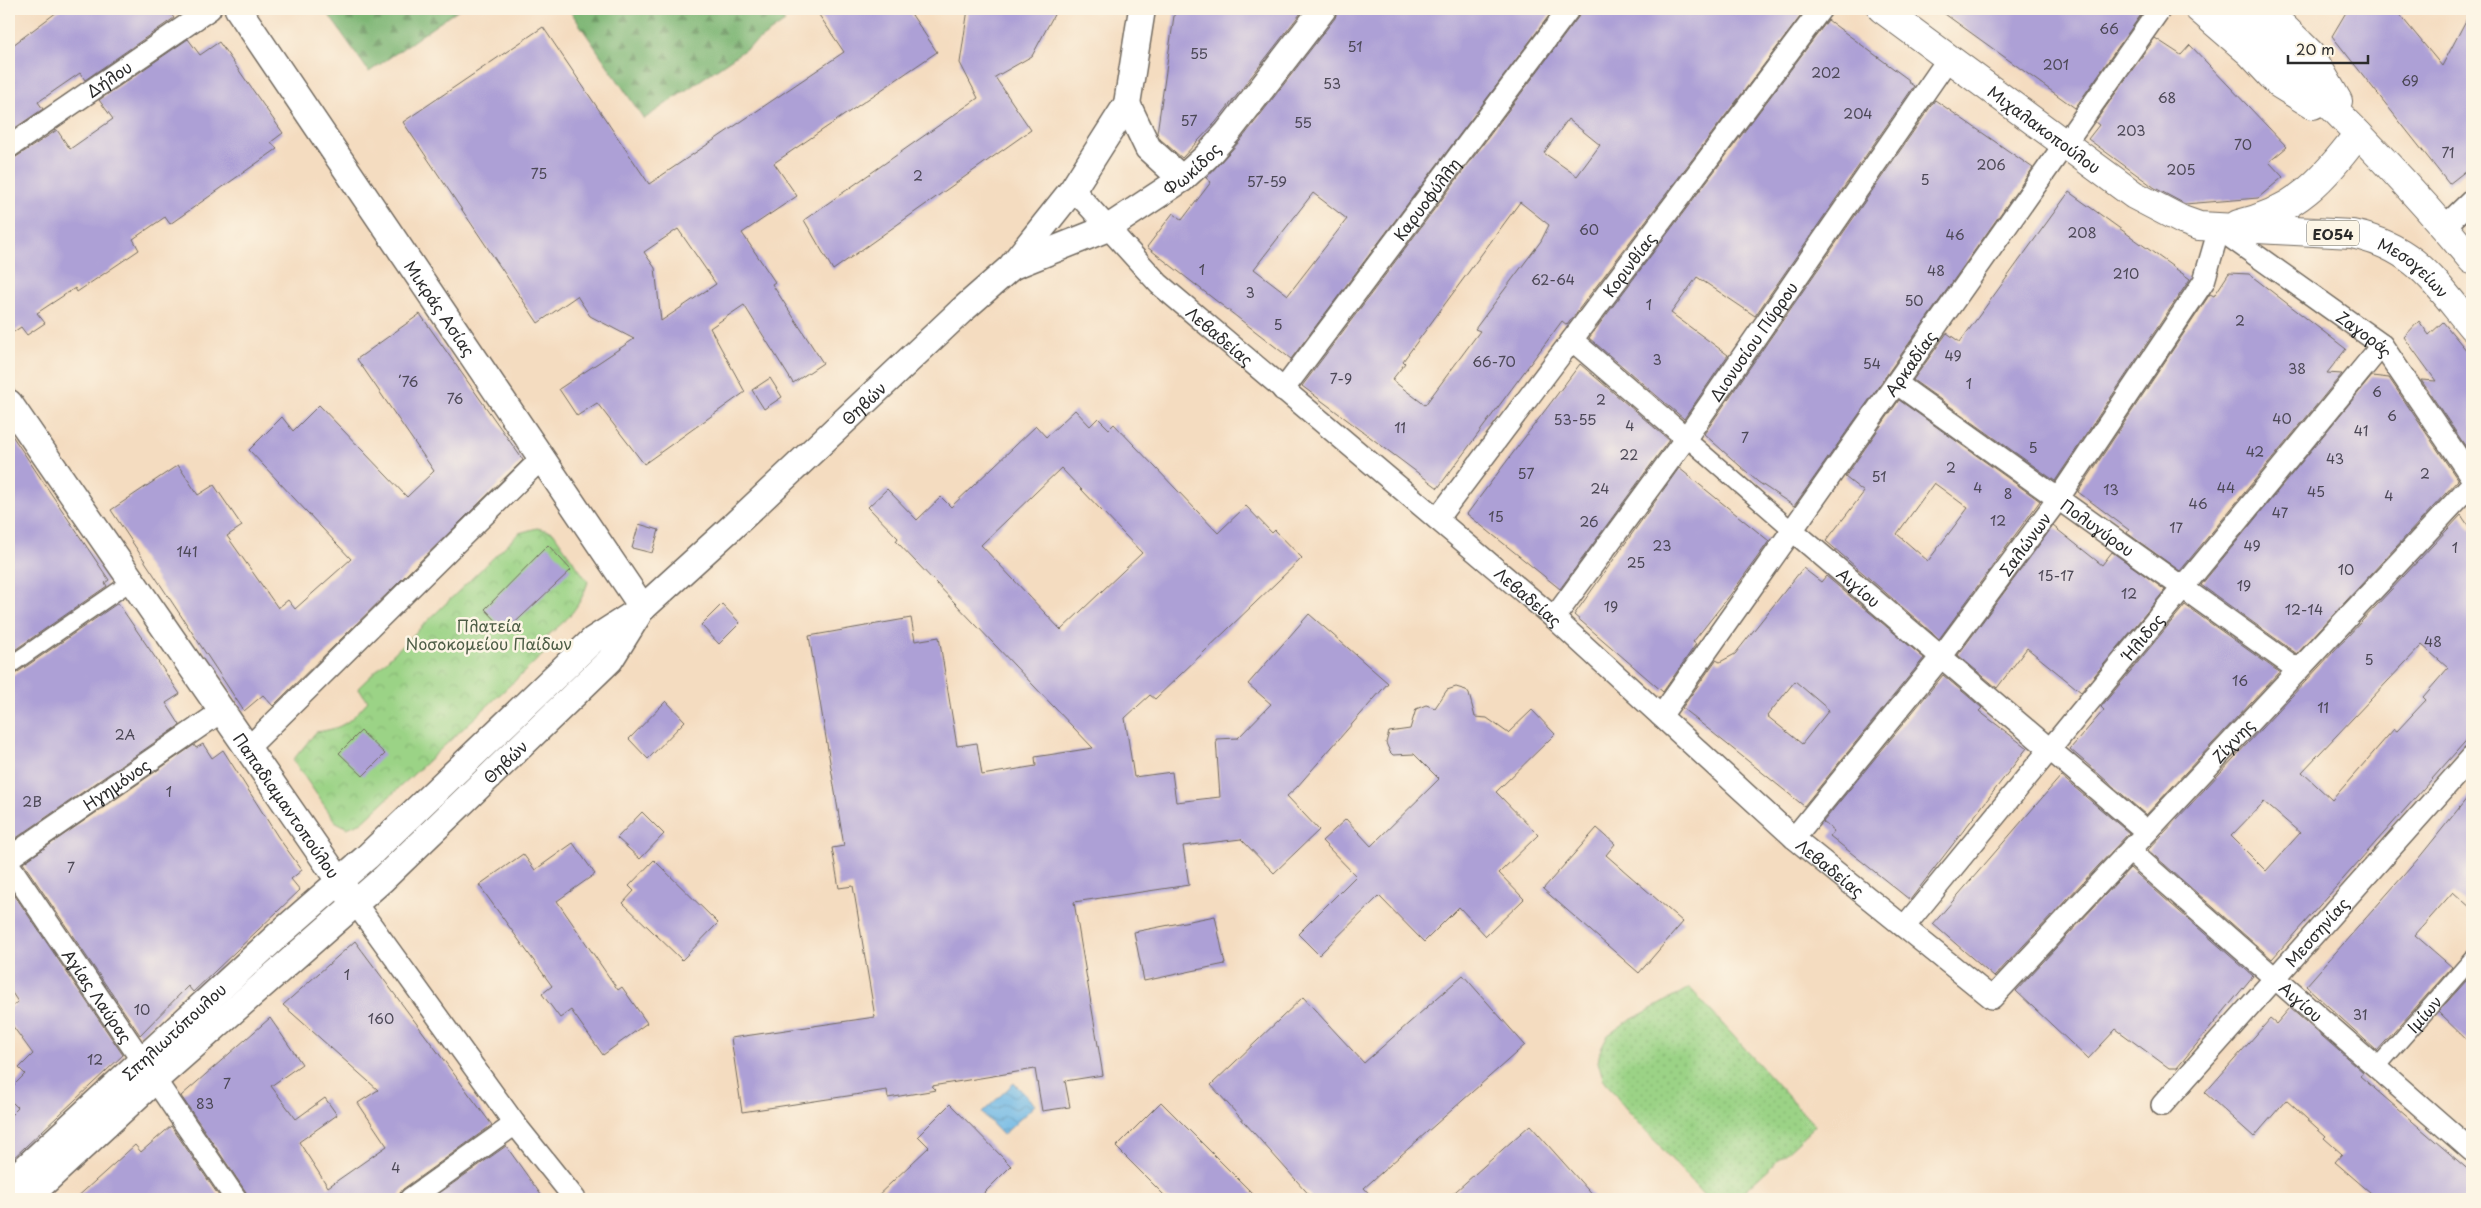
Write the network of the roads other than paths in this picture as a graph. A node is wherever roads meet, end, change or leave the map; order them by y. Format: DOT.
graph roads {
  1 [pos="210,9"];
  2 [pos="238,9"];
  3 [pos="1142,9"];
  4 [pos="1323,9"];
  5 [pos="1569,9"];
  6 [pos="1821,9"];
  7 [pos="1882,9"];
  8 [pos="2160,9"];
  9 [pos="2199,9"];
  10 [pos="2229,9"];
  11 [pos="2265,9"];
  12 [pos="1948,59"];
  13 [pos="2294,70"];
  14 [pos="1127,104"];
  15 [pos="2358,134"];
  16 [pos="2065,143"];
  17 [pos="9,147"];
  18 [pos="1182,179"];
  19 [pos="1073,189"];
  20 [pos="2472,200"];
  21 [pos="2444,226"];
  22 [pos="1108,228"];
  23 [pos="2219,229"];
  24 [pos="2472,260"];
  25 [pos="1010,268"];
  26 [pos="2472,327"];
  27 [pos="1572,340"];
  28 [pos="2382,345"];
  29 [pos="1896,383"];
  30 [pos="1283,390"];
  31 [pos="9,403"];
  32 [pos="1686,438"];
  33 [pos="542,458"];
  34 [pos="2472,478"];
  35 [pos="2472,484"];
  36 [pos="2058,499"];
  37 [pos="1438,519"];
  38 [pos="1792,530"];
  39 [pos="132,581"];
  40 [pos="2182,589"];
  41 [pos="643,608"];
  42 [pos="1554,618"];
  43 [pos="1941,657"];
  44 [pos="9,666"];
  45 [pos="2298,670"];
  46 [pos="222,712"];
  47 [pos="1661,716"];
  48 [pos="248,748"];
  49 [pos="2049,751"];
  50 [pos="2472,756"];
  51 [pos="2147,832"];
  52 [pos="1794,838"];
  53 [pos="2130,851"];
  54 [pos="9,858"];
  55 [pos="9,865"];
  56 [pos="340,882"];
  57 [pos="356,904"];
  58 [pos="1904,927"];
  59 [pos="2472,959"];
  60 [pos="2275,978"];
  61 [pos="1992,998"];
  62 [pos="2377,1067"];
  63 [pos="150,1070"];
  64 [pos="2162,1105"];
  65 [pos="515,1124"];
  66 [pos="2472,1151"];
  67 [pos="9,1183"];
  68 [pos="26,1199"];
  69 [pos="236,1199"];
  70 [pos="410,1199"];
  71 [pos="575,1199"];
  1 -- 17 [label="street, Δήλου"];
  2 -- 33 [label="street, Μικράς Ασίας"];
  3 -- 14 [label="street"];
  4 -- 18 [label="street, Φωκίδος"];
  5 -- 30 [label="street, Καρυοφύλλη"];
  6 -- 27 [label="street, Κορινθίας"];
  7 -- 12 [label="main road, Μιχαλακοπούλου / ΕΟ54"];
  8 -- 16 [label="street, Αρκαδίας"];
  9 -- 13 [label="main road"];
  10 -- 13 [label="main road"];
  11 -- 13 [label="main road"];
  12 -- 16 [label="main road, Μιχαλακοπούλου / ΕΟ54"];
  12 -- 32 [label="street, Διονυσίου Πύρρου"];
  13 -- 15 [label="main road"];
  13 -- 15 [label="main road"];
  14 -- 18 [label="street"];
  14 -- 19 [label="street, Θηβών"];
  15 -- 21 [label="main road"];
  15 -- 23 [label="main road"];
  16 -- 23 [label="main road, Μιχαλακοπούλου / ΕΟ54"];
  16 -- 29 [label="street, Αρκαδίας"];
  18 -- 22 [label="street, Φωκίδος"];
  19 -- 22 [label="street, Λεβαδείας"];
  19 -- 25 [label="street, Θηβών"];
  20 -- 21 [label="street"];
  21 -- 24 [label="main road"];
  22 -- 25 [label="street, Φωκίδος"];
  22 -- 30 [label="street, Λεβαδείας"];
  23 -- 26 [label="main road, Μεσογείων / ΕΟ54"];
  23 -- 28 [label="street, Ζαγοράς"];
  23 -- 36 [label="street, Σαλώνων"];
  25 -- 41 [label="street, Θηβών"];
  27 -- 32 [label="street, Αιγίου"];
  27 -- 37 [label="street, Κορινθίας"];
  28 -- 34 [label="street, Ζαγοράς"];
  28 -- 40 [label="street, Ήλιδος"];
  29 -- 36 [label="street, Πολυγύρου"];
  29 -- 38 [label="street, Αρκαδίας"];
  30 -- 37 [label="street, Λεβαδείας"];
  31 -- 39 [label="street, Παπαδιαμαντοπούλου"];
  32 -- 38 [label="street, Αιγίου"];
  32 -- 42 [label="street, Διονυσίου Πύρρου"];
  33 -- 41 [label="street, Μικράς Ασίας"];
  33 -- 48 [label="street"];
  35 -- 45 [label="street, Ζίχνης"];
  36 -- 40 [label="street, Πολυγύρου"];
  36 -- 43 [label="street, Σαλώνων"];
  37 -- 42 [label="street, Λεβαδείας"];
  38 -- 43 [label="street, Αιγίου"];
  38 -- 47 [label="street, Αρκαδίας"];
  39 -- 44 [label="street"];
  39 -- 46 [label="street, Παπαδιαμαντοπούλου"];
  40 -- 45 [label="street, Πολυγύρου"];
  40 -- 49 [label="street, Ήλιδος"];
  41 -- 56 [label="street, Θηβών"];
  41 -- 57 [label="street, Θηβών"];
  42 -- 47 [label="street, Λεβαδείας"];
  43 -- 49 [label="street, Αιγίου"];
  43 -- 52 [label="street, Σαλώνων"];
  45 -- 51 [label="street, Ζίχνης"];
  46 -- 48 [label="street, Παπαδιαμαντοπούλου"];
  46 -- 54 [label="street, Ηγημόνος"];
  47 -- 52 [label="street, Λεβαδείας"];
  48 -- 56 [label="street, Παπαδιαμαντοπούλου"];
  49 -- 51 [label="street, Αιγίου"];
  49 -- 58 [label="street, Ήλιδος"];
  50 -- 60 [label="street, Μεσσηνίας"];
  51 -- 53 [label="street, Ζίχνης"];
  52 -- 58 [label="street, Λεβαδείας"];
  53 -- 60 [label="street, Αιγίου"];
  53 -- 61 [label="street, Ζίχνης"];
  55 -- 63 [label="street, Αγίας Λαύρας"];
  56 -- 57 [label="street, Παπαδιαμαντοπούλου"];
  56 -- 63 [label="street, Σπηλιωτόπουλου"];
  57 -- 63 [label="street, Σπηλιωτόπουλου"];
  57 -- 65 [label="street, Παπαδιαμαντοπούλου"];
  58 -- 61 [label="street, Λεβαδείας"];
  59 -- 62 [label="street, Ιμίων"];
  60 -- 62 [label="street, Αιγίου"];
  60 -- 64 [label="street, Μεσσηνίας"];
  62 -- 66 [label="street, Αιγίου"];
  63 -- 67 [label="street, Σπηλιωτόπουλου"];
  63 -- 68 [label="street, Σπηλιωτόπουλου"];
  63 -- 69 [label="street, Αγίας Λαύρας"];
  65 -- 70 [label="street"];
  65 -- 71 [label="street, Παπαδιαμαντοπούλου"];
}
